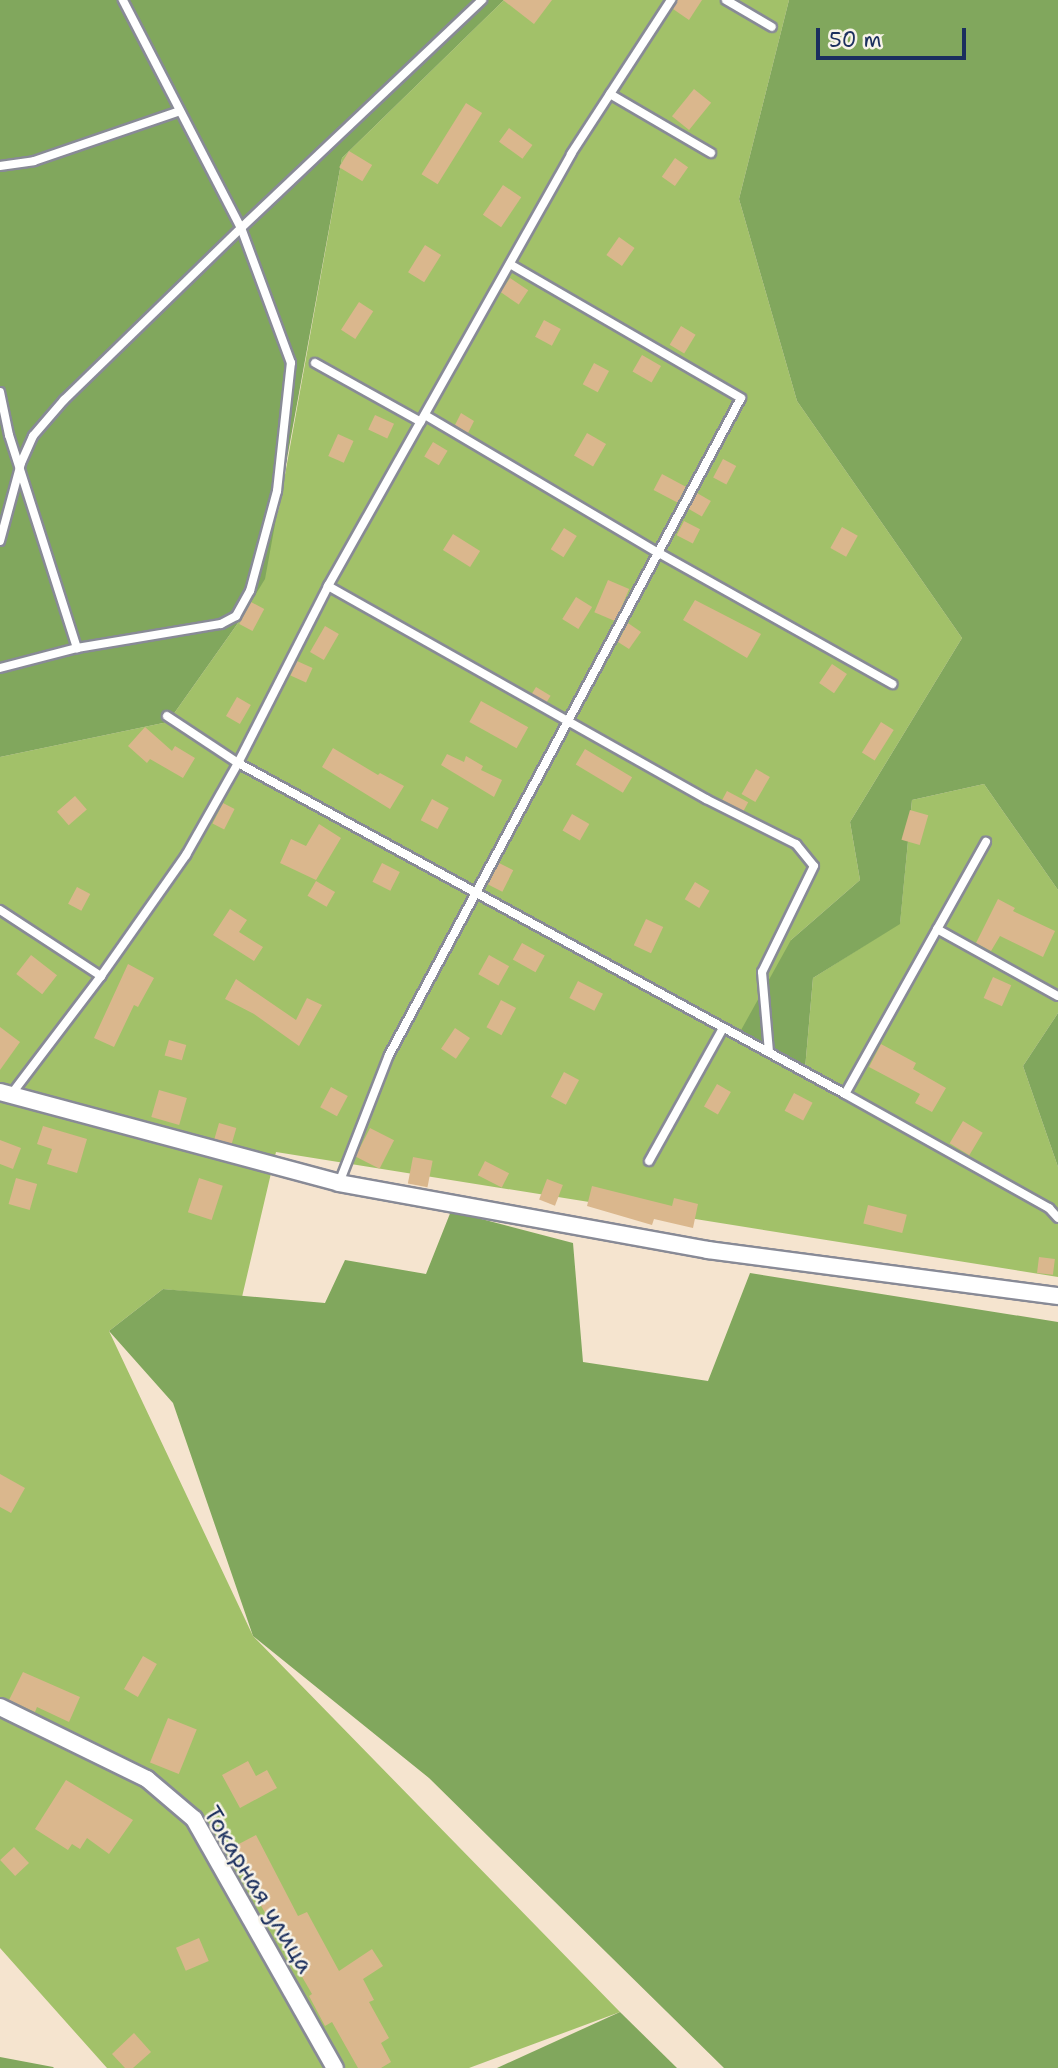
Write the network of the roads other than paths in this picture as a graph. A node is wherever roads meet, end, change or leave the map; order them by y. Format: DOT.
graph roads {
  1 [pos="123,0"];
  2 [pos="482,0"];
  3 [pos="671,0"];
  4 [pos="726,0"];
  5 [pos="772,27"];
  6 [pos="610,94"];
  7 [pos="180,111"];
  8 [pos="711,153"];
  9 [pos="0,166"];
  10 [pos="241,228"];
  11 [pos="510,264"];
  12 [pos="315,362"];
  13 [pos="0,392"];
  14 [pos="423,419"];
  15 [pos="21,463"];
  16 [pos="0,541"];
  17 [pos="657,552"];
  18 [pos="328,586"];
  19 [pos="77,648"];
  20 [pos="0,668"];
  21 [pos="892,684"];
  22 [pos="167,716"];
  23 [pos="566,720"];
  24 [pos="238,763"];
  25 [pos="986,842"];
  26 [pos="473,892"];
  27 [pos="0,910"];
  28 [pos="937,929"];
  29 [pos="101,976"];
  30 [pos="1058,996"];
  31 [pos="723,1028"];
  32 [pos="769,1052"];
  33 [pos="845,1094"];
  34 [pos="4,1098"];
  35 [pos="649,1161"];
  36 [pos="340,1183"];
  37 [pos="1058,1218"];
  38 [pos="1058,1296"];
  39 [pos="0,1707"];
  40 [pos="335,2068"];
  1 -- 7 [label="lane"];
  2 -- 10 [label="lane"];
  3 -- 6 [label="lane"];
  4 -- 5 [label="lane"];
  6 -- 8 [label="lane"];
  6 -- 11 [label="lane"];
  7 -- 9 [label="lane"];
  7 -- 10 [label="lane"];
  10 -- 15 [label="lane"];
  10 -- 19 [label="lane"];
  11 -- 14 [label="lane"];
  11 -- 17 [label="lane"];
  12 -- 14 [label="lane"];
  13 -- 15 [label="lane"];
  14 -- 17 [label="lane"];
  14 -- 18 [label="lane"];
  15 -- 16 [label="lane"];
  15 -- 19 [label="lane"];
  17 -- 21 [label="lane"];
  17 -- 23 [label="lane"];
  18 -- 23 [label="lane"];
  18 -- 24 [label="lane"];
  19 -- 20 [label="lane"];
  22 -- 24 [label="lane"];
  23 -- 26 [label="lane"];
  23 -- 32 [label="lane"];
  24 -- 26 [label="lane"];
  24 -- 29 [label="lane"];
  25 -- 28 [label="lane"];
  26 -- 31 [label="lane"];
  26 -- 36 [label="lane"];
  27 -- 29 [label="lane"];
  28 -- 30 [label="lane"];
  28 -- 33 [label="lane"];
  29 -- 34 [label="lane"];
  31 -- 32 [label="lane"];
  31 -- 35 [label="lane"];
  32 -- 33 [label="lane"];
  33 -- 37 [label="lane"];
  34 -- 36 [label="street"];
  36 -- 38 [label="street"];
  39 -- 40 [label="street, Токарная улица"];
}
